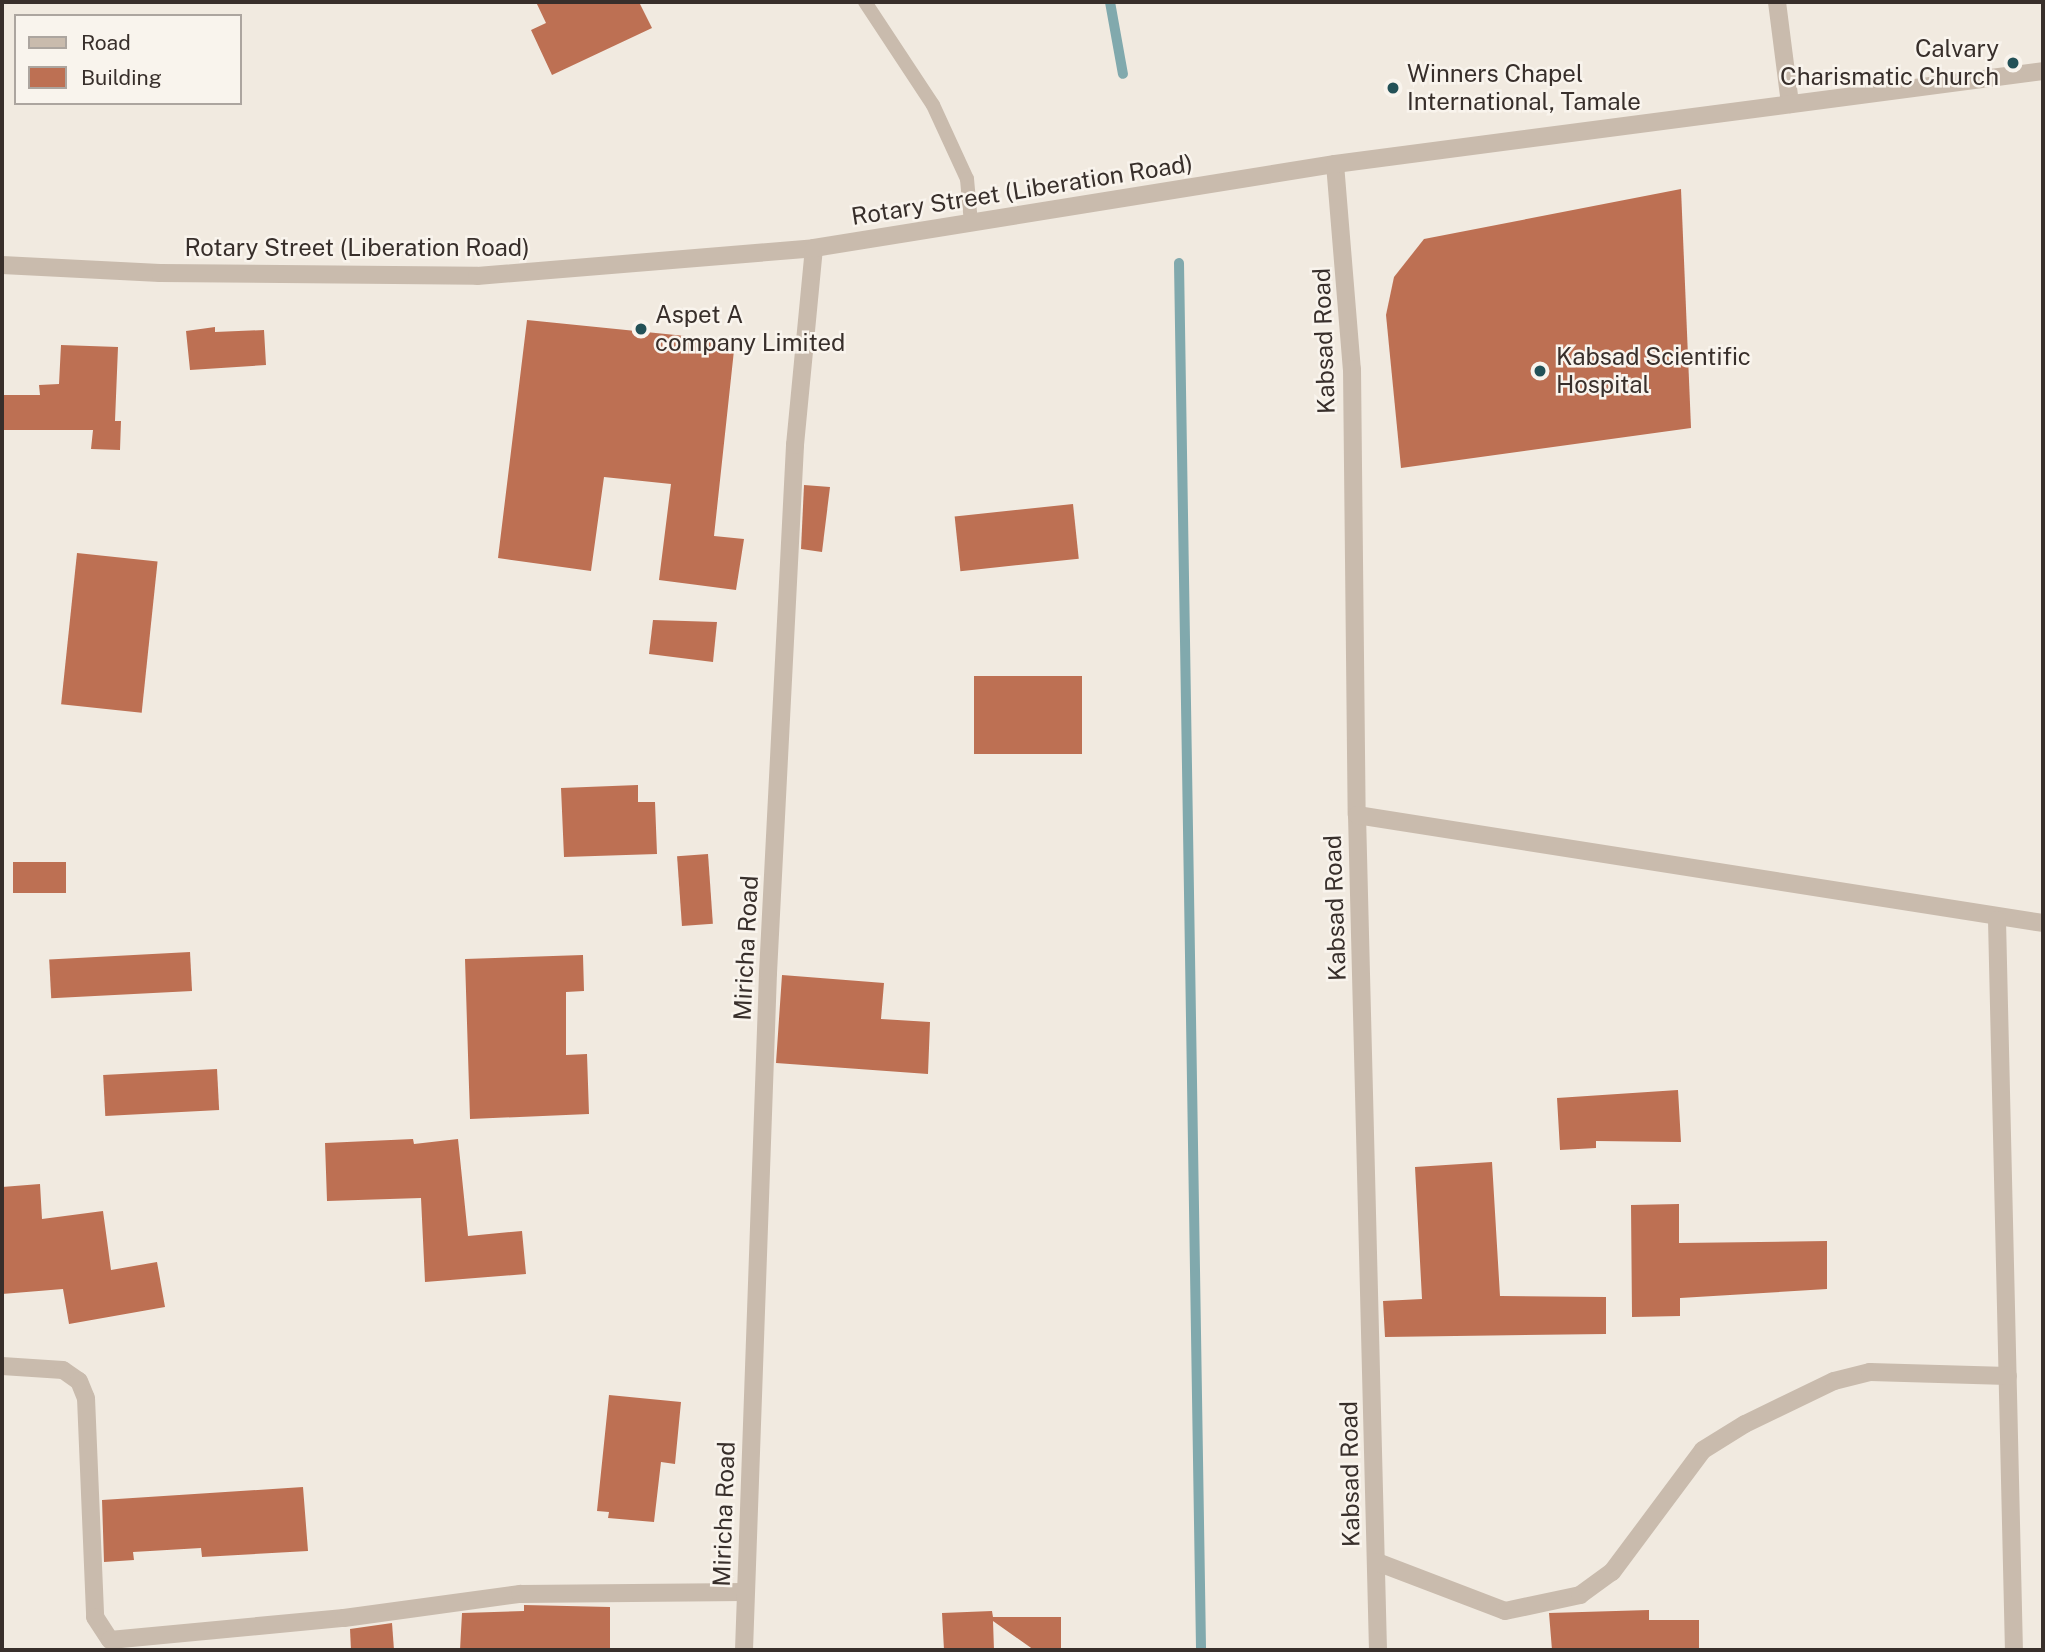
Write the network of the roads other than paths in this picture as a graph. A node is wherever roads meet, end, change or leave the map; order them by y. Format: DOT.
graph roads {
  1 [pos="865,2"];
  2 [pos="1777,2"];
  3 [pos="2043,71"];
  4 [pos="1790,104"];
  5 [pos="1335,164"];
  6 [pos="971,223"];
  7 [pos="814,248"];
  8 [pos="2,265"];
  9 [pos="1357,815"];
  10 [pos="1997,920"];
  11 [pos="2043,923"];
  12 [pos="2,1366"];
  13 [pos="2008,1376"];
  14 [pos="1377,1562"];
  15 [pos="746,1592"];
  16 [pos="744,1650"];
  17 [pos="1378,1650"];
  18 [pos="2014,1650"];
  1 -- 6 [label="lane"];
  2 -- 4 [label="street"];
  3 -- 4 [label="street, Rotary Street (Liberation Road)"];
  4 -- 5 [label="street, Rotary Street (Liberation Road)"];
  5 -- 6 [label="street, Rotary Street (Liberation Road)"];
  5 -- 9 [label="street, Kabsad Road"];
  6 -- 7 [label="street, Rotary Street (Liberation Road)"];
  7 -- 8 [label="street, Rotary Street (Liberation Road)"];
  7 -- 15 [label="street, Miricha Road"];
  9 -- 10 [label="street"];
  9 -- 14 [label="street, Kabsad Road"];
  10 -- 11 [label="street"];
  10 -- 13 [label="street"];
  12 -- 15 [label="street"];
  13 -- 14 [label="street"];
  13 -- 18 [label="street"];
  14 -- 17 [label="street, Kabsad Road"];
  15 -- 16 [label="street, Miricha Road"];
}
